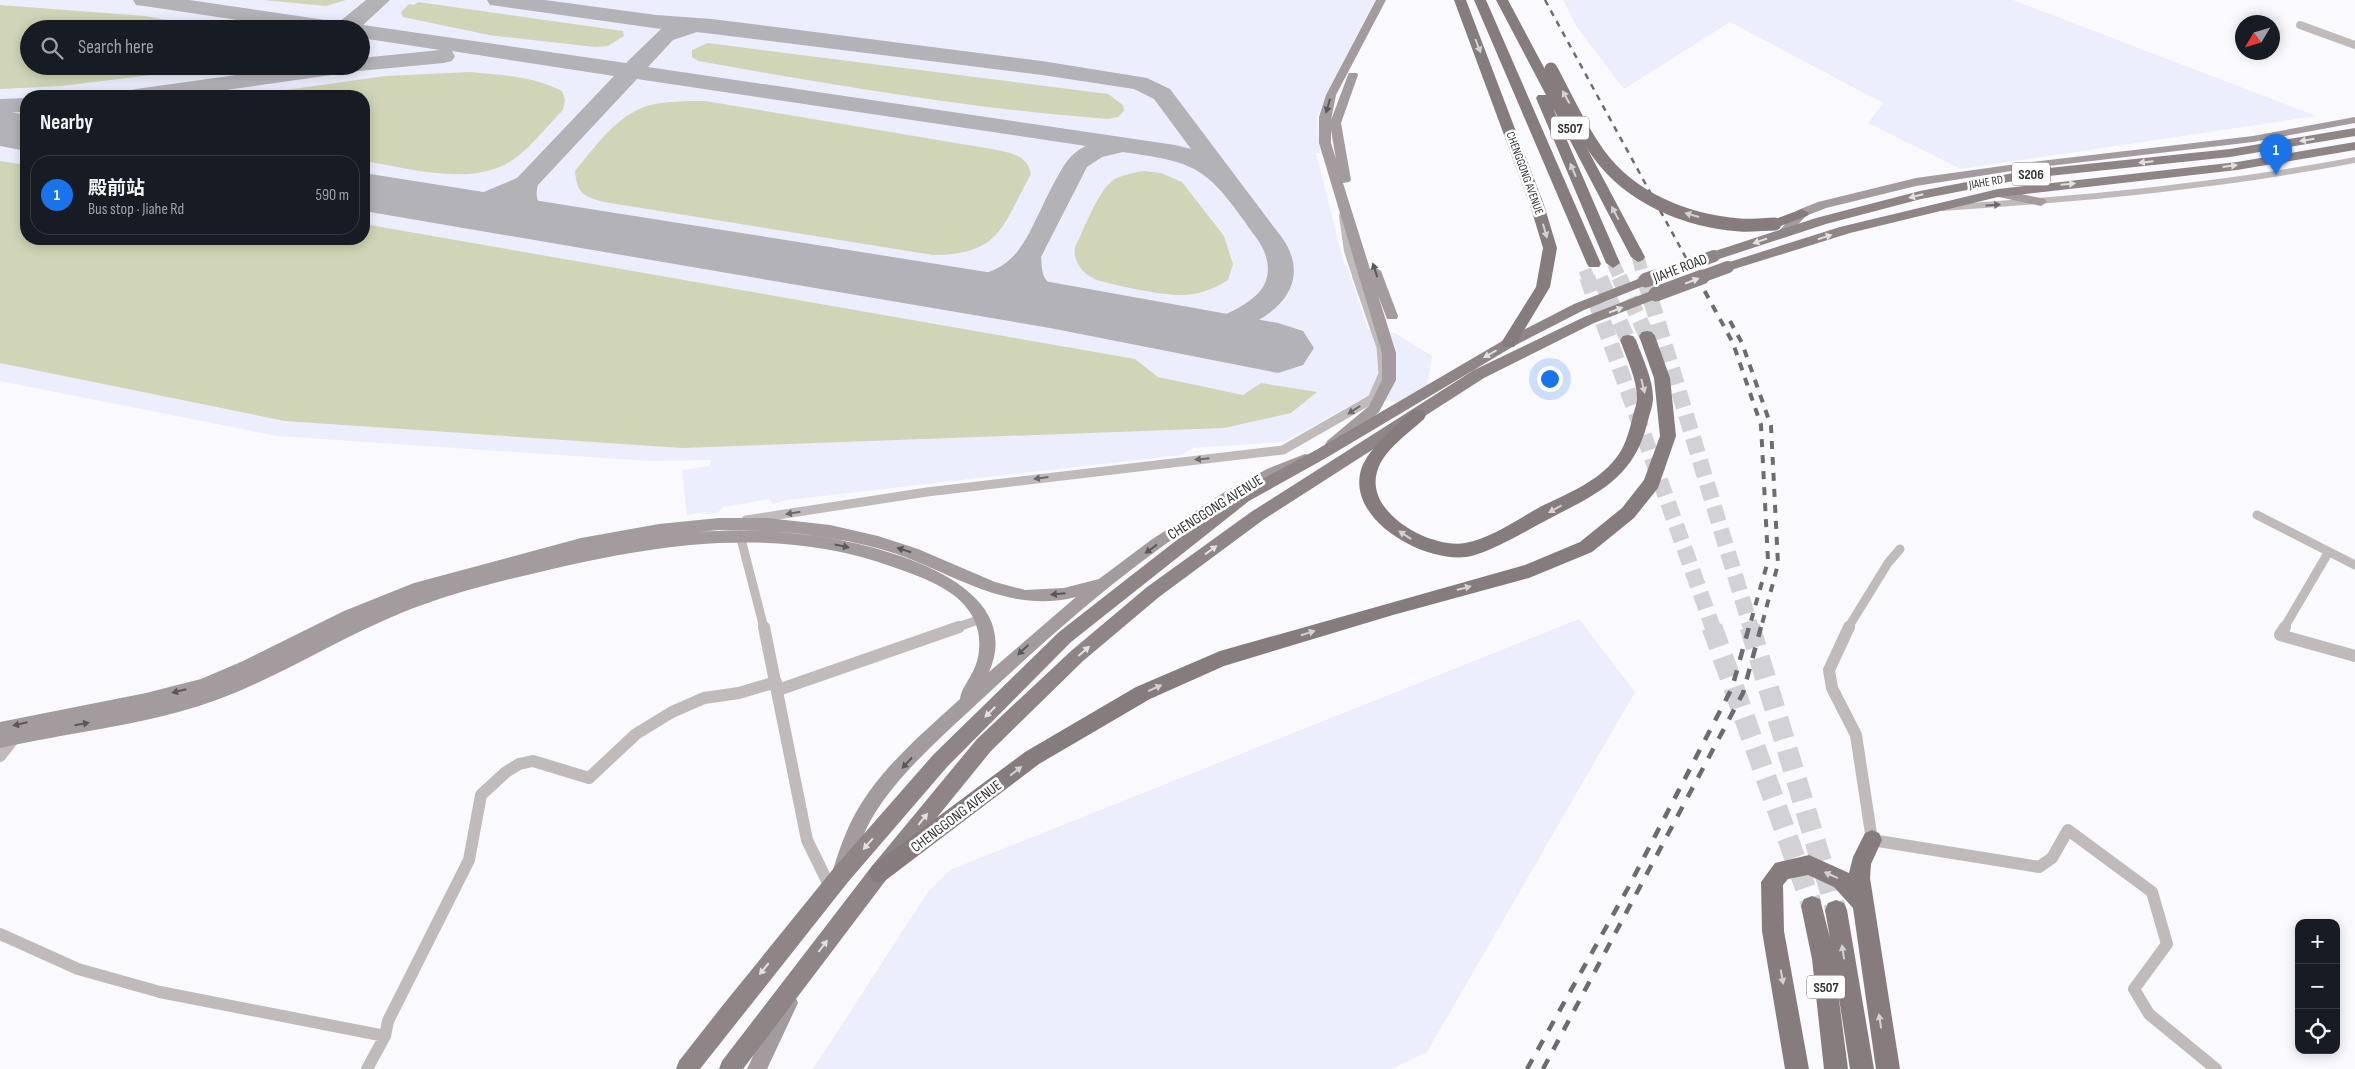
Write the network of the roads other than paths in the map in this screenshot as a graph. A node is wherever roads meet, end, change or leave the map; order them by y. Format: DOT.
graph roads {
  1 [pos="1381,0"];
  2 [pos="1391,0"];
  3 [pos="1460,0"];
  4 [pos="1480,0"];
  5 [pos="1500,0"];
  6 [pos="1514,0"];
  7 [pos="2300,25"];
  8 [pos="2355,45"];
  9 [pos="2355,120"];
  10 [pos="2355,132"];
  11 [pos="2355,146"];
  12 [pos="2355,160"];
  13 [pos="1923,182"];
  14 [pos="1338,188"];
  15 [pos="1954,188"];
  16 [pos="1998,193"];
  17 [pos="2041,202"];
  18 [pos="1927,209"];
  19 [pos="1802,213"];
  20 [pos="1780,228"];
  21 [pos="1714,256"];
  22 [pos="1638,257"];
  23 [pos="1613,262"];
  24 [pos="1590,267"];
  25 [pos="1728,267"];
  26 [pos="1644,290"];
  27 [pos="1392,316"];
  28 [pos="1647,336"];
  29 [pos="1628,340"];
  30 [pos="1510,343"];
  31 [pos="1418,415"];
  32 [pos="1321,454"];
  33 [pos="2256,515"];
  34 [pos="719,524"];
  35 [pos="740,535"];
  36 [pos="1900,549"];
  37 [pos="2328,553"];
  38 [pos="2355,565"];
  39 [pos="1105,583"];
  40 [pos="981,619"];
  41 [pos="2355,656"];
  42 [pos="777,686"];
  43 [pos="961,708"];
  44 [pos="0,729"];
  45 [pos="8,739"];
  46 [pos="0,756"];
  47 [pos="1872,840"];
  48 [pos="878,873"];
  49 [pos="836,881"];
  50 [pos="1863,904"];
  51 [pos="1812,906"];
  52 [pos="1836,910"];
  53 [pos="0,934"];
  54 [pos="803,972"];
  55 [pos="730,1012"];
  56 [pos="385,1036"];
  57 [pos="367,1069"];
  58 [pos="674,1069"];
  59 [pos="687,1069"];
  60 [pos="730,1069"];
  61 [pos="756,1069"];
  62 [pos="1797,1069"];
  63 [pos="1836,1069"];
  64 [pos="1862,1069"];
  65 [pos="1888,1069"];
  66 [pos="2216,1069"];
  1 -- 14 [label="main road, CHENGGONG AVENUE, one-way"];
  27 -- 2 [label="main road, one-way"];
  3 -- 30 [label="highway, CHENGGONG AVENUE, one-way"];
  4 -- 24 [label="highway, S507"];
  22 -- 5 [label="highway, S507, one-way"];
  23 -- 5 [label="highway, one-way"];
  20 -- 6 [label="highway, one-way, bridge"];
  7 -- 8 [label="street"];
  9 -- 13 [label="main road"];
  10 -- 15 [label="main road, JIAHE RD / S206, one-way"];
  16 -- 11 [label="main road, JIAHE RD / S206, one-way"];
  12 -- 17 [label="street"];
  13 -- 15 [label="main road"];
  13 -- 19 [label="main road"];
  14 -- 32 [label="main road, CHENGGONG AVENUE"];
  14 -- 34 [label="street, one-way"];
  15 -- 20 [label="main road, JIAHE RD / S206, one-way"];
  16 -- 17 [label="main road"];
  16 -- 18 [label="main road, JIAHE RD / S206"];
  18 -- 17 [label="street, one-way"];
  25 -- 18 [label="main road, JIAHE RD / S206, one-way"];
  19 -- 20 [label="highway"];
  20 -- 21 [label="main road, JIAHE RD / S206, one-way"];
  21 -- 26 [label="main road, JIAHE ROAD, bridge"];
  26 -- 25 [label="main road, JIAHE ROAD, one-way, bridge"];
  26 -- 30 [label="main road"];
  31 -- 26 [label="main road, one-way"];
  48 -- 28 [label="highway, CHENGGONG AVENUE, one-way"];
  29 -- 31 [label="highway, one-way"];
  30 -- 32 [label="main road, one-way"];
  48 -- 31 [label="main road, one-way"];
  32 -- 39 [label="main road, CHENGGONG AVENUE, one-way"];
  32 -- 49 [label="main road, one-way"];
  33 -- 37 [label="street"];
  39 -- 34 [label="main road, one-way"];
  34 -- 44 [label="main road, one-way"];
  35 -- 40 [label="main road, one-way"];
  35 -- 42 [label="street"];
  45 -- 35 [label="main road, one-way"];
  36 -- 47 [label="street"];
  37 -- 38 [label="street"];
  37 -- 41 [label="street"];
  39 -- 43 [label="main road, CHENGGONG AVENUE, one-way"];
  40 -- 42 [label="street"];
  40 -- 43 [label="main road"];
  42 -- 49 [label="street"];
  42 -- 56 [label="street"];
  43 -- 49 [label="main road, CHENGGONG AVENUE, one-way"];
  45 -- 46 [label="street"];
  47 -- 50 [label="highway"];
  47 -- 66 [label="street"];
  54 -- 48 [label="main road, one-way"];
  49 -- 55 [label="main road, one-way"];
  50 -- 62 [label="highway, one-way"];
  65 -- 50 [label="highway, one-way"];
  51 -- 63 [label="highway, S507"];
  64 -- 52 [label="highway, S507, one-way"];
  53 -- 56 [label="street"];
  54 -- 60 [label="main road"];
  54 -- 61 [label="main road"];
  55 -- 58 [label="main road"];
  55 -- 59 [label="main road"];
  56 -- 57 [label="street"];
}
